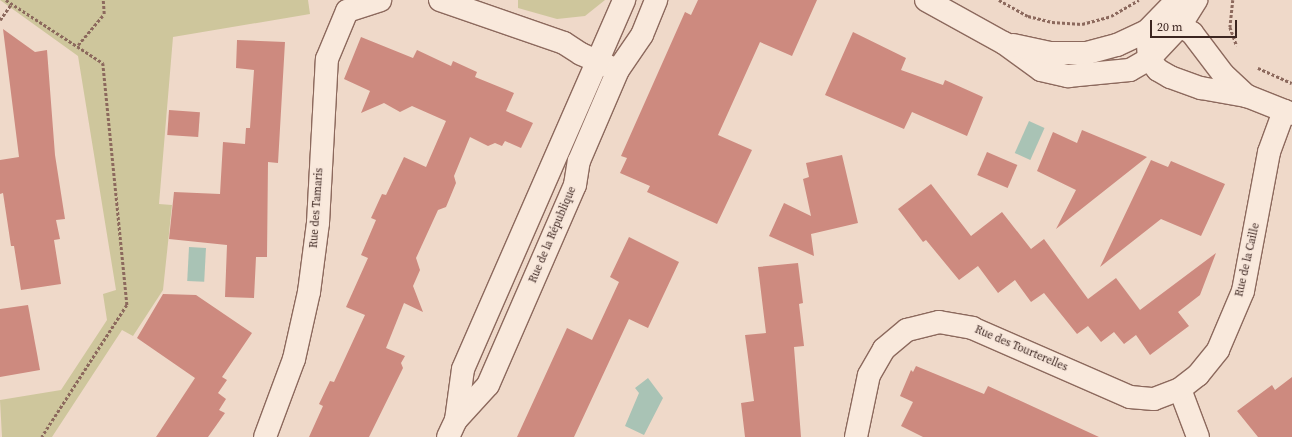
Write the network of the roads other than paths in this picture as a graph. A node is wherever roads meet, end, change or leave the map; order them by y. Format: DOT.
graph roads {
  1 [pos="380,0"];
  2 [pos="440,0"];
  3 [pos="624,0"];
  4 [pos="656,0"];
  5 [pos="926,0"];
  6 [pos="1177,0"];
  7 [pos="1196,0"];
  8 [pos="345,5"];
  9 [pos="1180,26"];
  10 [pos="1147,31"];
  11 [pos="1004,43"];
  12 [pos="589,58"];
  13 [pos="1149,59"];
  14 [pos="618,70"];
  15 [pos="1247,96"];
  16 [pos="1288,112"];
  17 [pos="1180,389"];
  18 [pos="452,428"];
  19 [pos="265,437"];
  20 [pos="856,437"];
  21 [pos="1198,437"];
  1 -- 8 [label="street, Rue des Tamaris"];
  2 -- 12 [label="street"];
  3 -- 12 [label="street, Rue de la République"];
  4 -- 14 [label="street, Rue de la République"];
  5 -- 11 [label="street"];
  6 -- 10 [label="street"];
  7 -- 9 [label="street"];
  8 -- 19 [label="street, Rue des Tamaris"];
  9 -- 10 [label="street"];
  9 -- 13 [label="street"];
  9 -- 15 [label="street"];
  10 -- 11 [label="street"];
  10 -- 13 [label="street"];
  11 -- 13 [label="street"];
  12 -- 14 [label="street"];
  12 -- 18 [label="street, Rue de la République"];
  13 -- 15 [label="street"];
  14 -- 18 [label="street, Rue de la République"];
  15 -- 16 [label="street"];
  16 -- 17 [label="street, Rue de la Caille"];
  17 -- 20 [label="street, Rue des Tourterelles"];
  17 -- 21 [label="street"];
}
